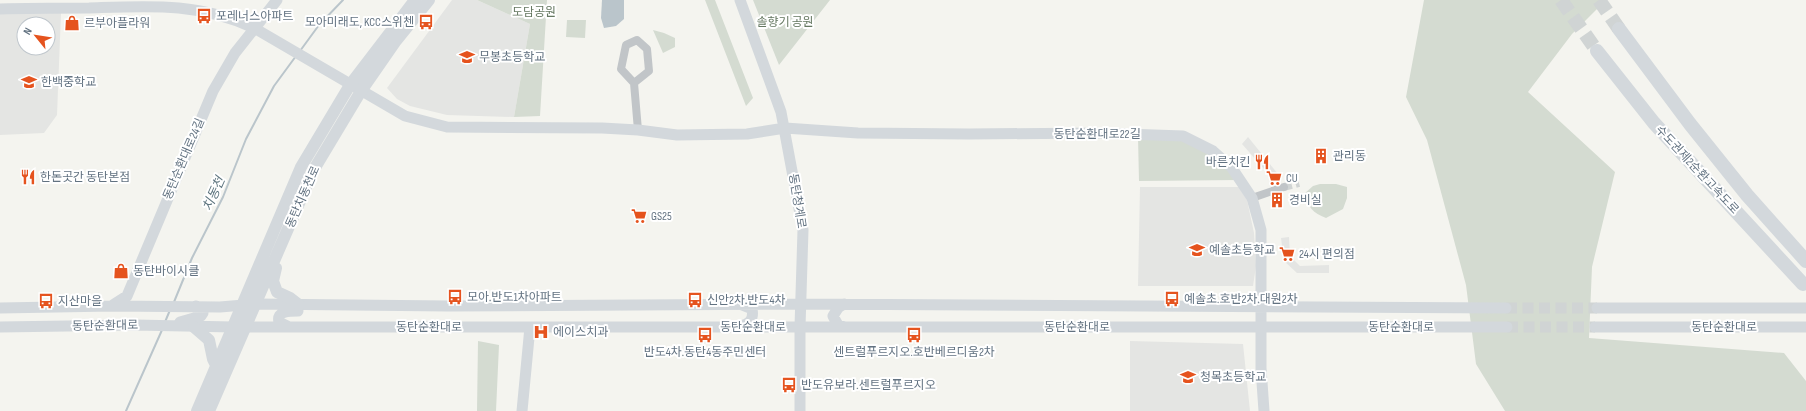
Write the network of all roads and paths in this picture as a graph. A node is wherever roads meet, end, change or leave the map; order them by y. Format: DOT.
graph roads {
  1 [pos="277,0"];
  2 [pos="415,0"];
  3 [pos="429,0"];
  4 [pos="740,0"];
  5 [pos="0,9"];
  6 [pos="254,28"];
  7 [pos="1619,28"];
  8 [pos="1597,51"];
  9 [pos="634,84"];
  10 [pos="350,85"];
  11 [pos="361,91"];
  12 [pos="785,128"];
  13 [pos="638,130"];
  14 [pos="1284,187"];
  15 [pos="1252,198"];
  16 [pos="274,262"];
  17 [pos="1806,262"];
  18 [pos="1803,284"];
  19 [pos="126,296"];
  20 [pos="256,304"];
  21 [pos="742,304"];
  22 [pos="800,304"];
  23 [pos="844,304"];
  24 [pos="242,305"];
  25 [pos="305,305"];
  26 [pos="112,306"];
  27 [pos="141,306"];
  28 [pos="200,306"];
  29 [pos="1261,307"];
  30 [pos="0,308"];
  31 [pos="1506,308"];
  32 [pos="1597,308"];
  33 [pos="1806,308"];
  34 [pos="170,326"];
  35 [pos="246,326"];
  36 [pos="289,326"];
  37 [pos="800,326"];
  38 [pos="0,327"];
  39 [pos="194,327"];
  40 [pos="233,327"];
  41 [pos="530,327"];
  42 [pos="740,327"];
  43 [pos="845,327"];
  44 [pos="1261,327"];
  45 [pos="1507,327"];
  46 [pos="1595,327"];
  47 [pos="1806,327"];
  48 [pos="216,365"];
  49 [pos="197,411"];
  50 [pos="209,411"];
  51 [pos="522,411"];
  52 [pos="800,411"];
  53 [pos="1264,411"];
  1 -- 6 [label="street, 동탄순환대로24길"];
  2 -- 10 [label="main road, 동탄치동천로"];
  3 -- 11 [label="main road, 동탄치동천로"];
  4 -- 12 [label="street, 동탄청계로"];
  5 -- 6 [label="street"];
  6 -- 10 [label="street"];
  6 -- 19 [label="street, 동탄순환대로24길"];
  7 -- 17 [label="highway, 수도권제2순환고속도로"];
  8 -- 18 [label="highway, 수도권제2순환고속도로"];
  9 -- 9 [label="street"];
  9 -- 13 [label="street"];
  10 -- 11 [label="street, 동탄순환대로22길"];
  10 -- 24 [label="main road, 동탄치동천로"];
  11 -- 13 [label="street, 동탄순환대로22길"];
  11 -- 16 [label="main road, 동탄치동천로"];
  12 -- 13 [label="street, 동탄순환대로22길"];
  12 -- 15 [label="street, 동탄순환대로22길"];
  12 -- 22 [label="street, 동탄청계로"];
  14 -- 15 [label="street"];
  15 -- 29 [label="street, 동탄순환대로22길"];
  16 -- 20 [label="main road, 동탄치동천로"];
  16 -- 25 [label="main road"];
  19 -- 26 [label="street"];
  19 -- 27 [label="street"];
  20 -- 24 [label="street, 동탄순환대로"];
  20 -- 25 [label="street, 동탄순환대로"];
  20 -- 35 [label="main road, 동탄치동천로"];
  21 -- 22 [label="street, 동탄순환대로"];
  21 -- 25 [label="street, 동탄순환대로"];
  21 -- 42 [label="street"];
  22 -- 23 [label="street, 동탄순환대로"];
  22 -- 37 [label="street, 동탄청계로"];
  23 -- 29 [label="street, 동탄순환대로"];
  23 -- 43 [label="street"];
  24 -- 28 [label="street, 동탄순환대로"];
  24 -- 40 [label="main road, 동탄치동천로"];
  25 -- 36 [label="street"];
  26 -- 27 [label="street, 동탄순환대로"];
  26 -- 30 [label="street, 동탄순환대로"];
  27 -- 28 [label="street, 동탄순환대로"];
  28 -- 34 [label="street"];
  29 -- 31 [label="street, 동탄순환대로"];
  29 -- 44 [label="street, 동탄순환대로22길"];
  32 -- 33 [label="street, 동탄순환대로"];
  34 -- 38 [label="street, 동탄순환대로"];
  34 -- 39 [label="street, 동탄순환대로"];
  35 -- 36 [label="street, 동탄순환대로"];
  35 -- 40 [label="street, 동탄순환대로"];
  35 -- 50 [label="main road, 동탄치동천로"];
  36 -- 41 [label="street, 동탄순환대로"];
  37 -- 42 [label="street, 동탄순환대로"];
  37 -- 43 [label="street, 동탄순환대로"];
  37 -- 52 [label="street, 동탄청계로"];
  39 -- 40 [label="street, 동탄순환대로"];
  39 -- 48 [label="main road"];
  40 -- 48 [label="main road, 동탄치동천로"];
  41 -- 42 [label="street, 동탄순환대로"];
  41 -- 51 [label="street"];
  43 -- 44 [label="street, 동탄순환대로"];
  44 -- 45 [label="street, 동탄순환대로"];
  44 -- 53 [label="street, 동탄순환대로22길"];
  46 -- 47 [label="street, 동탄순환대로"];
  48 -- 49 [label="main road, 동탄치동천로"];
}
